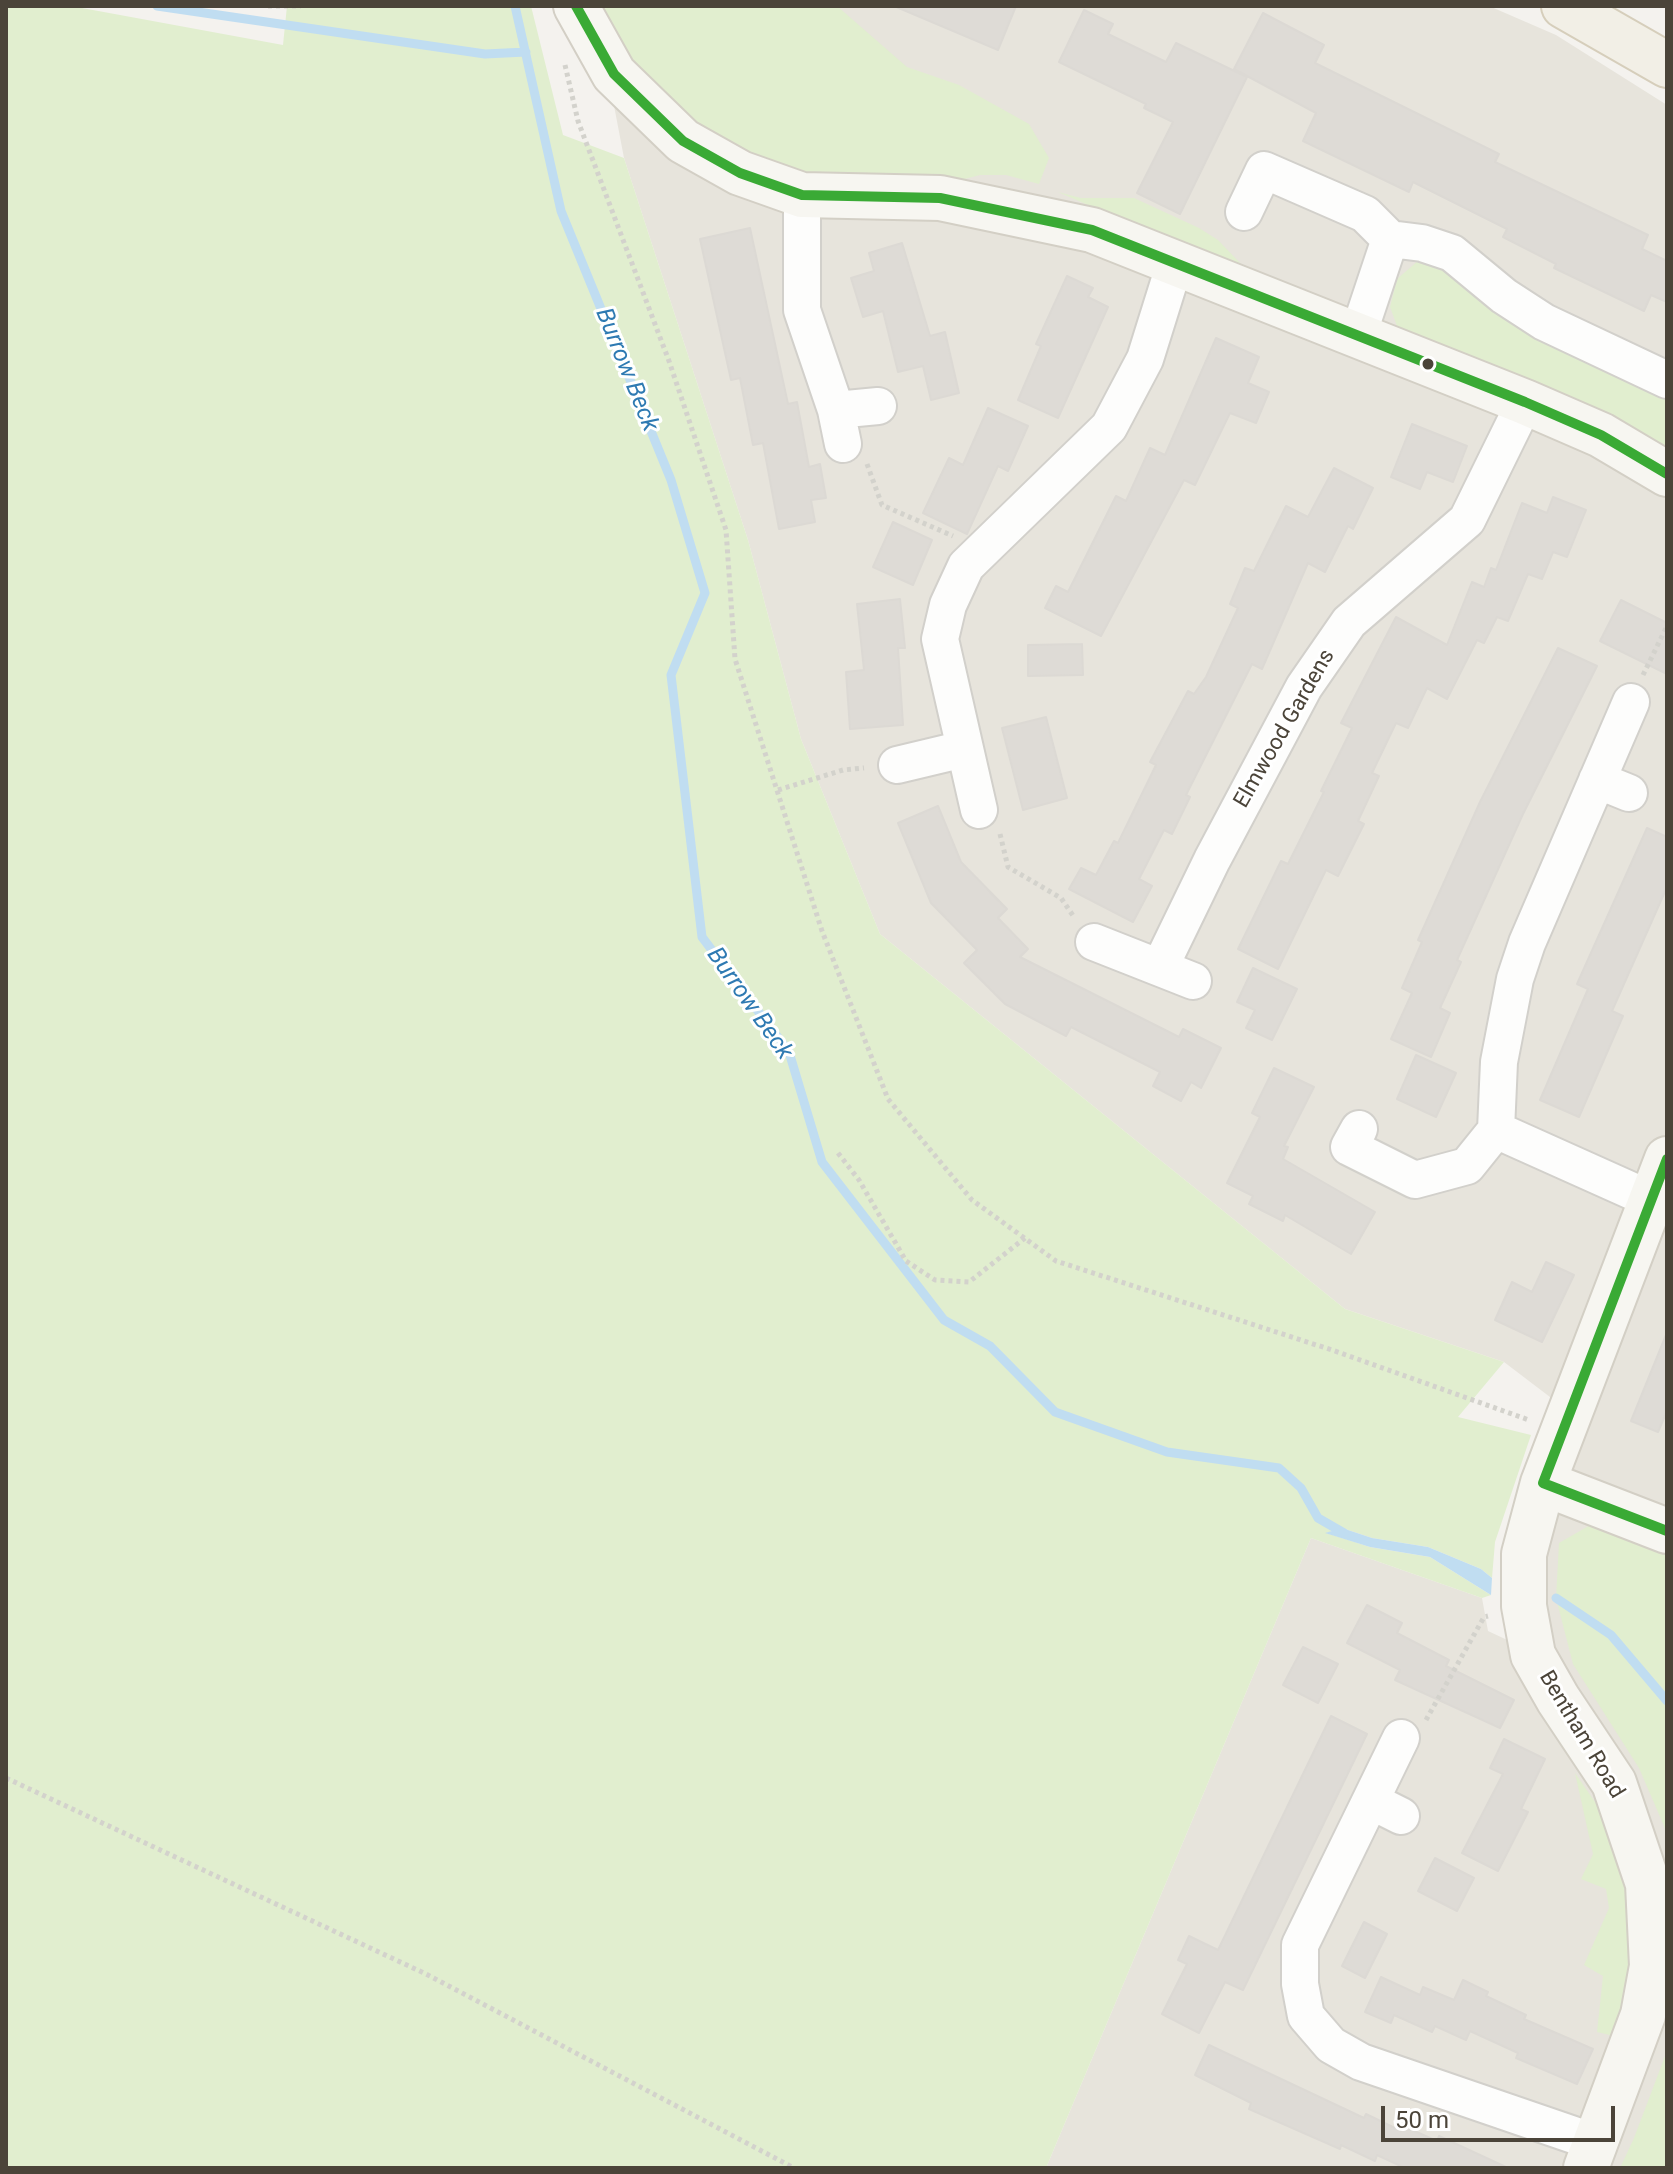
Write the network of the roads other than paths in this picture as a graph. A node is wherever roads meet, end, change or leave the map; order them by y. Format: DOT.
graph roads {
  1 [pos="576,6"];
  2 [pos="1564,6"];
  3 [pos="1667,65"];
  4 [pos="802,195"];
  5 [pos="1244,212"];
  6 [pos="1390,239"];
  7 [pos="1175,263"];
  8 [pos="1358,335"];
  9 [pos="1667,380"];
  10 [pos="1525,402"];
  11 [pos="878,406"];
  12 [pos="836,410"];
  13 [pos="843,444"];
  14 [pos="1667,474"];
  15 [pos="1631,702"];
  16 [pos="964,749"];
  17 [pos="897,765"];
  18 [pos="979,810"];
  19 [pos="1094,942"];
  20 [pos="1160,967"];
  21 [pos="1193,981"];
  22 [pos="1359,1129"];
  23 [pos="1496,1130"];
  24 [pos="1667,1159"];
  25 [pos="1652,1200"];
  26 [pos="1543,1483"];
  27 [pos="1667,1531"];
  28 [pos="1401,1738"];
  29 [pos="1592,2155"];
  1 -- 4 [label="street"];
  2 -- 3 [label="main road"];
  4 -- 7 [label="street"];
  4 -- 12 [label="street"];
  5 -- 6 [label="street"];
  6 -- 8 [label="street"];
  6 -- 9 [label="street"];
  7 -- 8 [label="street"];
  7 -- 16 [label="street"];
  8 -- 10 [label="street"];
  10 -- 14 [label="street"];
  10 -- 20 [label="street, Elmwood Gardens"];
  11 -- 12 [label="street"];
  12 -- 13 [label="street"];
  15 -- 23 [label="street"];
  16 -- 17 [label="street"];
  16 -- 18 [label="street"];
  19 -- 20 [label="street"];
  20 -- 21 [label="street"];
  22 -- 23 [label="street"];
  23 -- 25 [label="street"];
  24 -- 25 [label="street, Bentham Road"];
  25 -- 26 [label="street, Bentham Road"];
  26 -- 27 [label="street"];
  26 -- 29 [label="street, Bentham Road"];
  28 -- 29 [label="street"];
}
